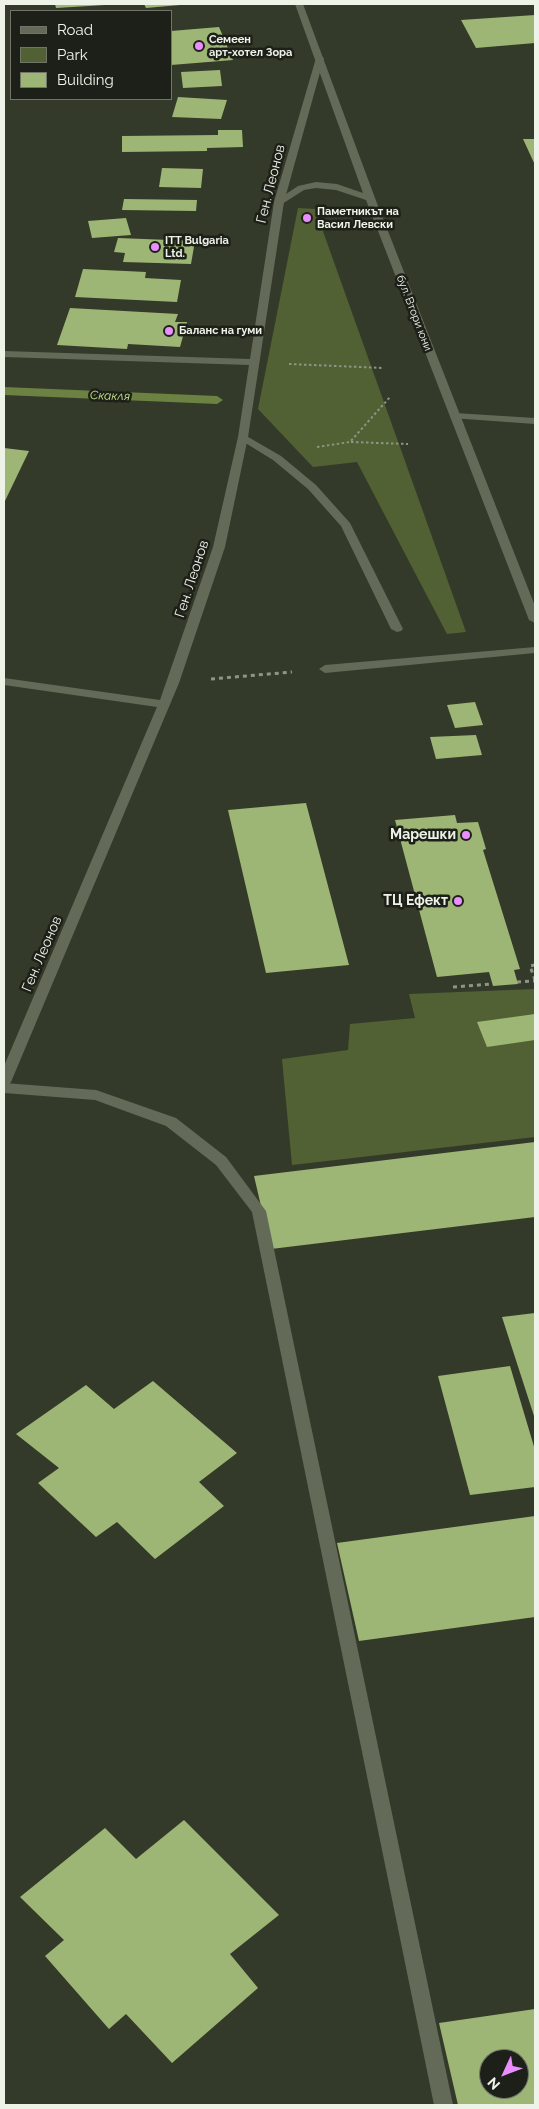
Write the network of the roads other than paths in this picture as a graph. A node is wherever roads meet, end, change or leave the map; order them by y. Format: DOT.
graph roads {
  1 [pos="299,4"];
  2 [pos="320,58"];
  3 [pos="370,198"];
  4 [pos="279,202"];
  5 [pos="4,354"];
  6 [pos="253,362"];
  7 [pos="455,416"];
  8 [pos="535,421"];
  9 [pos="243,437"];
  10 [pos="535,620"];
  11 [pos="397,629"];
  12 [pos="535,650"];
  13 [pos="325,669"];
  14 [pos="4,681"];
  15 [pos="164,704"];
  16 [pos="4,1082"];
  17 [pos="4,1088"];
  18 [pos="444,2105"];
  1 -- 2 [label="street, бул. Втори юни"];
  2 -- 3 [label="street, бул. Втори юни"];
  2 -- 4 [label="street, Ген. Леонов"];
  3 -- 4 [label="street"];
  3 -- 7 [label="street, бул. Втори юни"];
  4 -- 6 [label="street, Ген. Леонов"];
  5 -- 6 [label="street"];
  6 -- 9 [label="street, Ген. Леонов"];
  7 -- 8 [label="street"];
  7 -- 10 [label="street, бул. Втори юни"];
  9 -- 11 [label="street"];
  9 -- 15 [label="street, Ген. Леонов"];
  12 -- 13 [label="street"];
  14 -- 15 [label="street"];
  15 -- 16 [label="street, Ген. Леонов"];
  17 -- 18 [label="street"];
}
